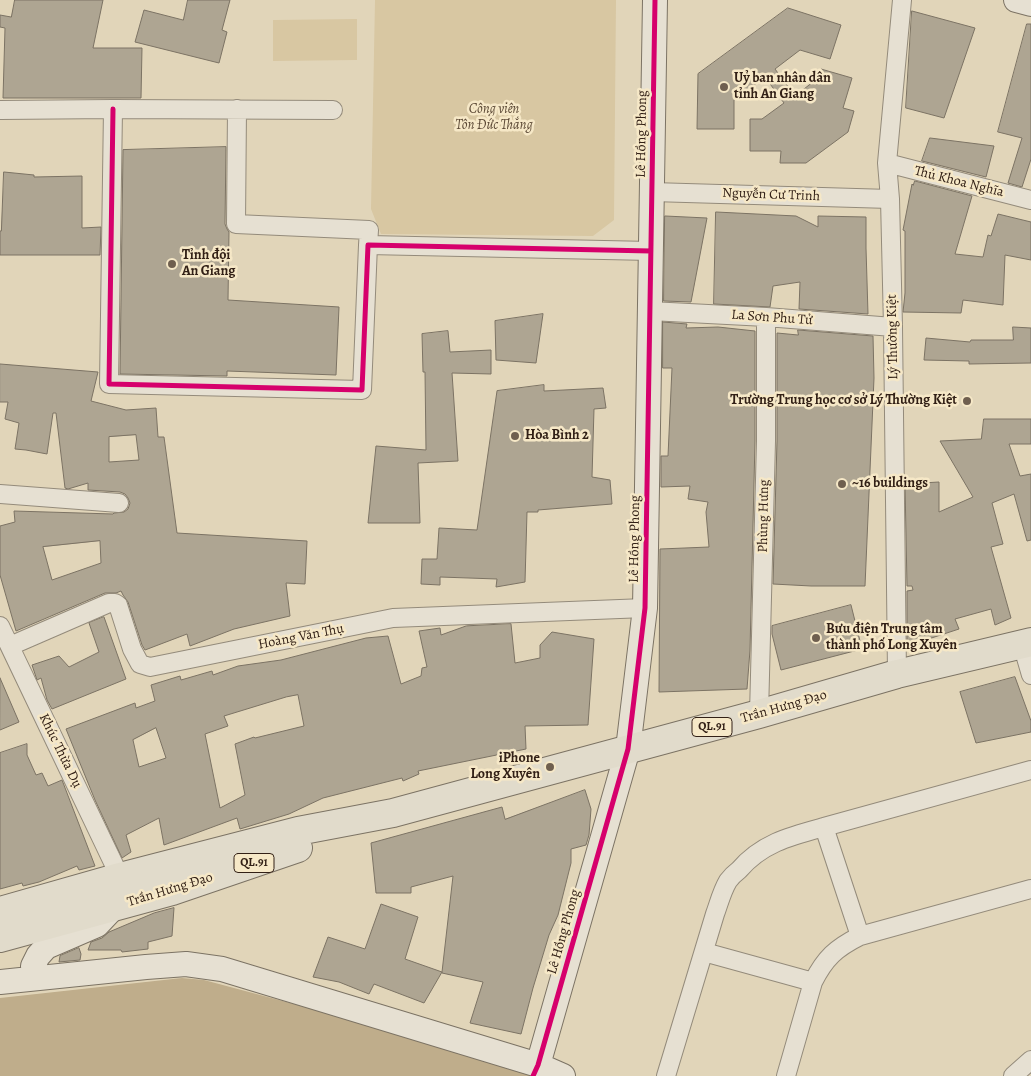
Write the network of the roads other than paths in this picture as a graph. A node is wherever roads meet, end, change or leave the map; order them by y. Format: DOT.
graph roads {
  1 [pos="655,0"];
  2 [pos="902,0"];
  3 [pos="1016,0"];
  4 [pos="1031,4"];
  5 [pos="113,109"];
  6 [pos="237,109"];
  7 [pos="0,110"];
  8 [pos="333,110"];
  9 [pos="887,164"];
  10 [pos="652,192"];
  11 [pos="890,199"];
  12 [pos="1031,200"];
  13 [pos="368,244"];
  14 [pos="651,250"];
  15 [pos="650,311"];
  16 [pos="766,318"];
  17 [pos="893,327"];
  18 [pos="0,494"];
  19 [pos="119,503"];
  20 [pos="645,608"];
  21 [pos="0,626"];
  22 [pos="1027,643"];
  23 [pos="10,646"];
  24 [pos="897,674"];
  25 [pos="1031,675"];
  26 [pos="759,714"];
  27 [pos="628,749"];
  28 [pos="1031,770"];
  29 [pos="393,813"];
  30 [pos="824,827"];
  31 [pos="120,877"];
  32 [pos="1031,889"];
  33 [pos="113,908"];
  34 [pos="0,911"];
  35 [pos="860,936"];
  36 [pos="0,938"];
  37 [pos="704,952"];
  38 [pos="34,978"];
  39 [pos="0,982"];
  40 [pos="813,982"];
  41 [pos="1031,1060"];
  42 [pos="536,1070"];
  43 [pos="563,1076"];
  44 [pos="666,1076"];
  45 [pos="786,1076"];
  46 [pos="1013,1076"];
  1 -- 10 [label="street, Lê Hồng Phong"];
  2 -- 9 [label="street, Lý Thường Kiệt"];
  3 -- 4 [label="street"];
  5 -- 6 [label="street"];
  5 -- 7 [label="street"];
  5 -- 13 [label="street"];
  6 -- 8 [label="street"];
  6 -- 13 [label="street"];
  9 -- 11 [label="street, Lý Thường Kiệt"];
  9 -- 12 [label="street, Thủ Khoa Nghĩa"];
  10 -- 11 [label="street, Nguyễn Cư Trinh"];
  10 -- 14 [label="street, Lê Hồng Phong"];
  11 -- 17 [label="street, Lý Thường Kiệt"];
  13 -- 14 [label="street"];
  14 -- 15 [label="street, Lê Hồng Phong"];
  15 -- 16 [label="street, La Sơn Phu Tử"];
  15 -- 20 [label="street, Lê Hồng Phong"];
  16 -- 17 [label="street, La Sơn Phu Tử"];
  16 -- 26 [label="street, Phùng Hưng"];
  17 -- 24 [label="street, Lý Thường Kiệt"];
  18 -- 19 [label="street"];
  20 -- 23 [label="street, Hoàng Văn Thụ"];
  20 -- 27 [label="street, Lê Hồng Phong"];
  21 -- 23 [label="street, Khúc Thừa Dụ"];
  22 -- 24 [label="highway, Trần Hưng Đạo / QL.91"];
  22 -- 25 [label="street"];
  23 -- 31 [label="street, Khúc Thừa Dụ"];
  24 -- 26 [label="highway, Trần Hưng Đạo / QL.91"];
  26 -- 27 [label="highway, Trần Hưng Đạo / QL.91"];
  27 -- 29 [label="highway, Trần Hưng Đạo / QL.91"];
  27 -- 42 [label="street, Lê Hồng Phong"];
  28 -- 30 [label="street"];
  29 -- 31 [label="highway, Trần Hưng Đạo / QL.91"];
  29 -- 33 [label="highway, Trần Hưng Đạo / QL.91"];
  30 -- 35 [label="street"];
  30 -- 37 [label="street"];
  31 -- 34 [label="highway, Trần Hưng Đạo / QL.91"];
  32 -- 35 [label="street"];
  33 -- 36 [label="highway, Trần Hưng Đạo / QL.91"];
  33 -- 38 [label="street"];
  35 -- 40 [label="street"];
  37 -- 40 [label="street"];
  37 -- 44 [label="street"];
  38 -- 39 [label="street"];
  38 -- 42 [label="street"];
  40 -- 45 [label="street"];
  41 -- 46 [label="street"];
  42 -- 43 [label="street"];
}
